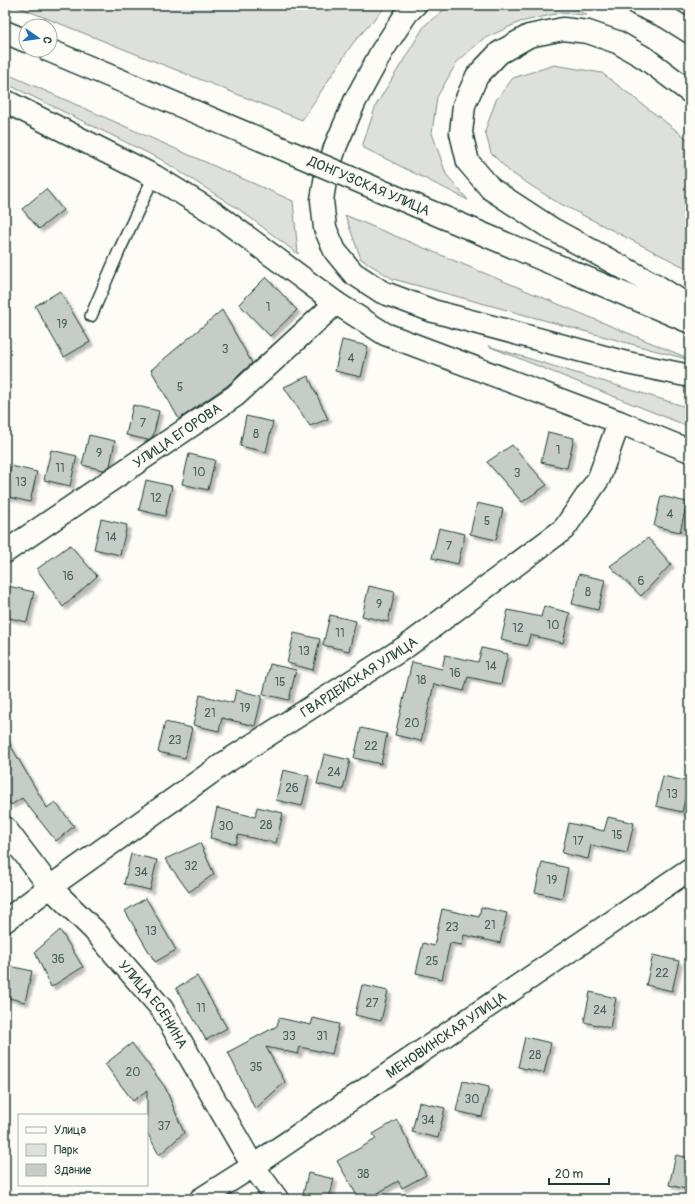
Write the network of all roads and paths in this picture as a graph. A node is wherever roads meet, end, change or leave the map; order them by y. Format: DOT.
graph roads {
  1 [pos="415,5"];
  2 [pos="640,5"];
  3 [pos="5,32"];
  4 [pos="690,32"];
  5 [pos="18,38"];
  6 [pos="58,54"];
  7 [pos="690,92"];
  8 [pos="5,102"];
  9 [pos="154,176"];
  10 [pos="336,303"];
  11 [pos="690,307"];
  12 [pos="91,316"];
  13 [pos="690,322"];
  14 [pos="690,376"];
  15 [pos="619,422"];
  16 [pos="690,451"];
  17 [pos="5,552"];
  18 [pos="5,828"];
  19 [pos="690,869"];
  20 [pos="50,887"];
  21 [pos="5,921"];
  22 [pos="253,1166"];
  23 [pos="201,1199"];
  24 [pos="276,1199"];
  1 -- 14 [label="main road"];
  2 -- 4 [label="main road"];
  3 -- 5 [label="main road"];
  6 -- 13 [label="main road, ДОНГУЗСКАЯ УЛИЦА, bridge"];
  7 -- 11 [label="main road"];
  8 -- 9 [label="main road"];
  9 -- 10 [label="main road"];
  9 -- 12 [label="lane"];
  10 -- 15 [label="main road"];
  10 -- 17 [label="main road, УЛИЦА ЕГОРОВА"];
  15 -- 16 [label="main road"];
  15 -- 20 [label="main road, ГВАРДЕЙСКАЯ УЛИЦА"];
  18 -- 20 [label="main road, УЛИЦА ЕСЕНИНА"];
  19 -- 22 [label="main road, МЕНОВИНСКАЯ УЛИЦА"];
  20 -- 21 [label="main road, ГВАРДЕЙСКАЯ УЛИЦА"];
  20 -- 22 [label="main road, УЛИЦА ЕСЕНИНА"];
  22 -- 23 [label="main road, МЕНОВИНСКАЯ УЛИЦА"];
  22 -- 24 [label="main road, УЛИЦА ЕСЕНИНА"];
}
